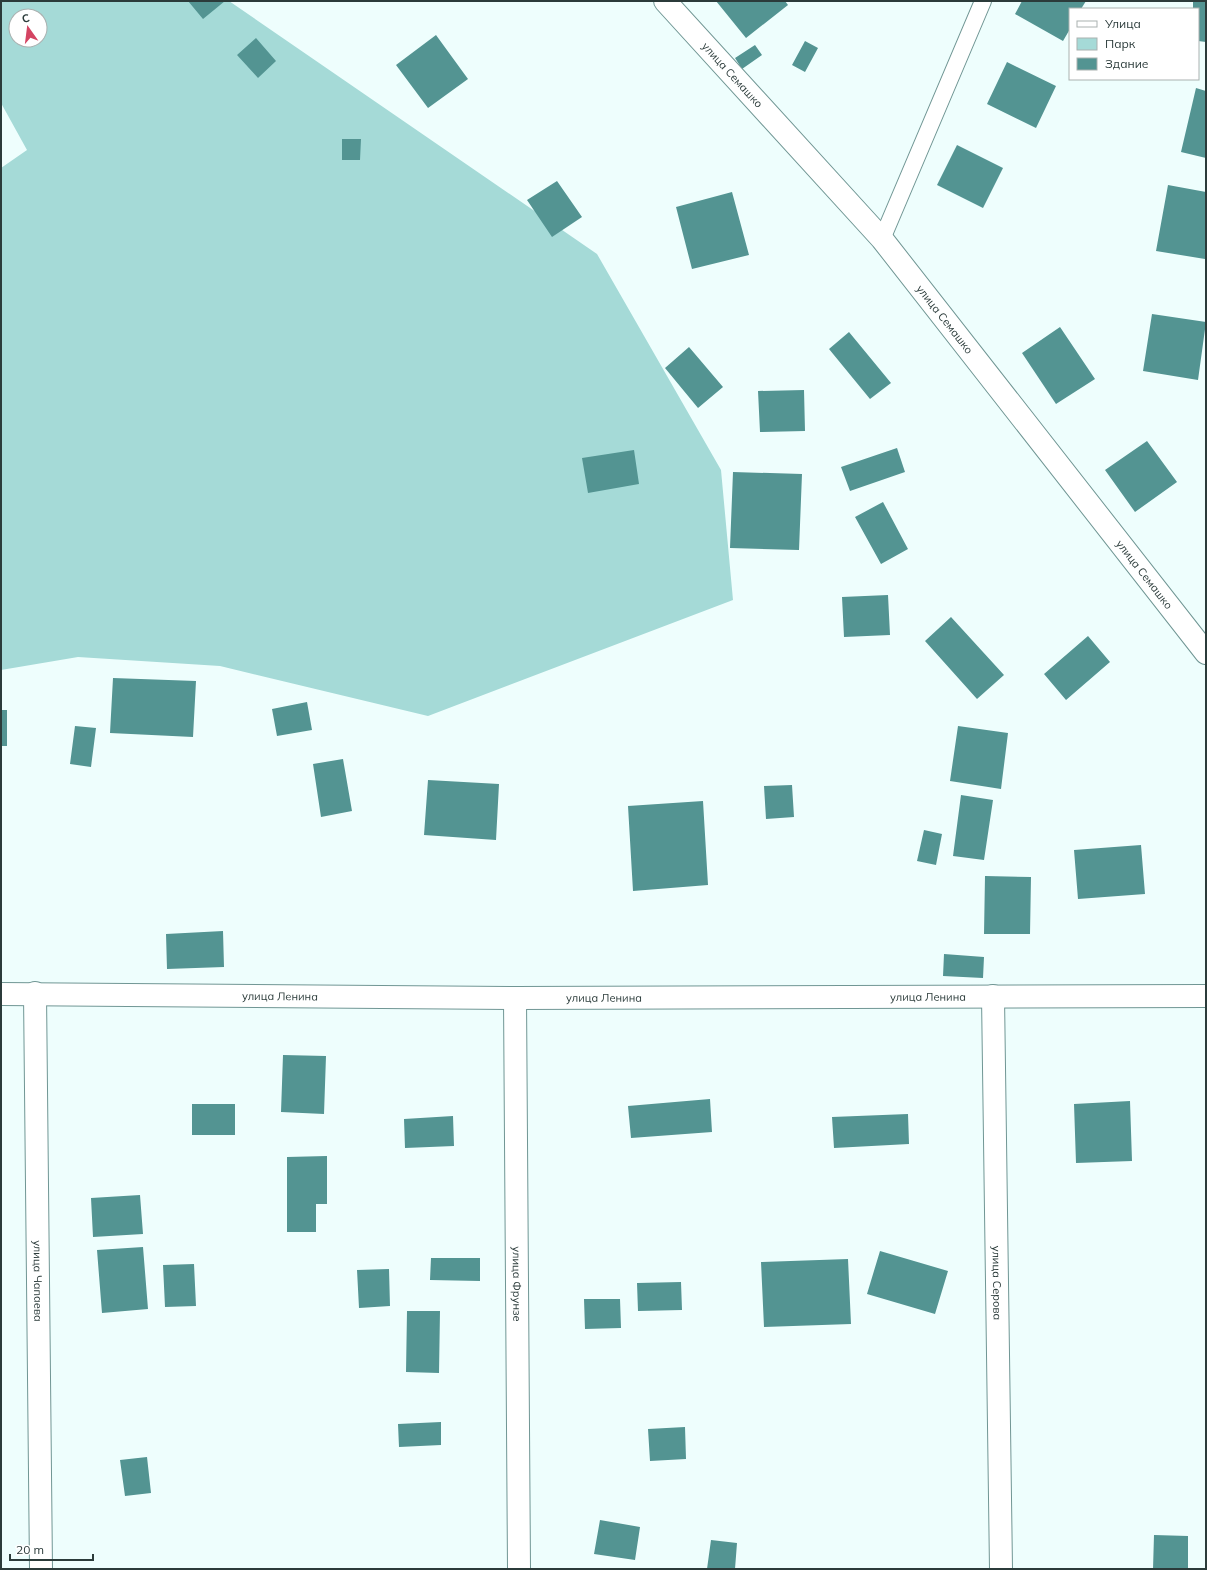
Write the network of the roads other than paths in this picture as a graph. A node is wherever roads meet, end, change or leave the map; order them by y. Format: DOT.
graph roads {
  1 [pos="665,1"];
  2 [pos="983,1"];
  3 [pos="882,239"];
  4 [pos="1206,653"];
  5 [pos="1,994"];
  6 [pos="35,994"];
  7 [pos="993,996"];
  8 [pos="1206,996"];
  9 [pos="515,998"];
  10 [pos="40,1569"];
  11 [pos="519,1569"];
  12 [pos="1001,1569"];
  1 -- 3 [label="street, улица Семашко"];
  2 -- 3 [label="lane"];
  3 -- 4 [label="street, улица Семашко"];
  5 -- 6 [label="street, улица Ленина"];
  6 -- 9 [label="street, улица Ленина"];
  6 -- 10 [label="street, улица Чапаева"];
  7 -- 8 [label="street, улица Ленина"];
  7 -- 9 [label="street, улица Ленина"];
  7 -- 12 [label="street, улица Серова"];
  9 -- 11 [label="street, улица Фрунзе"];
}
